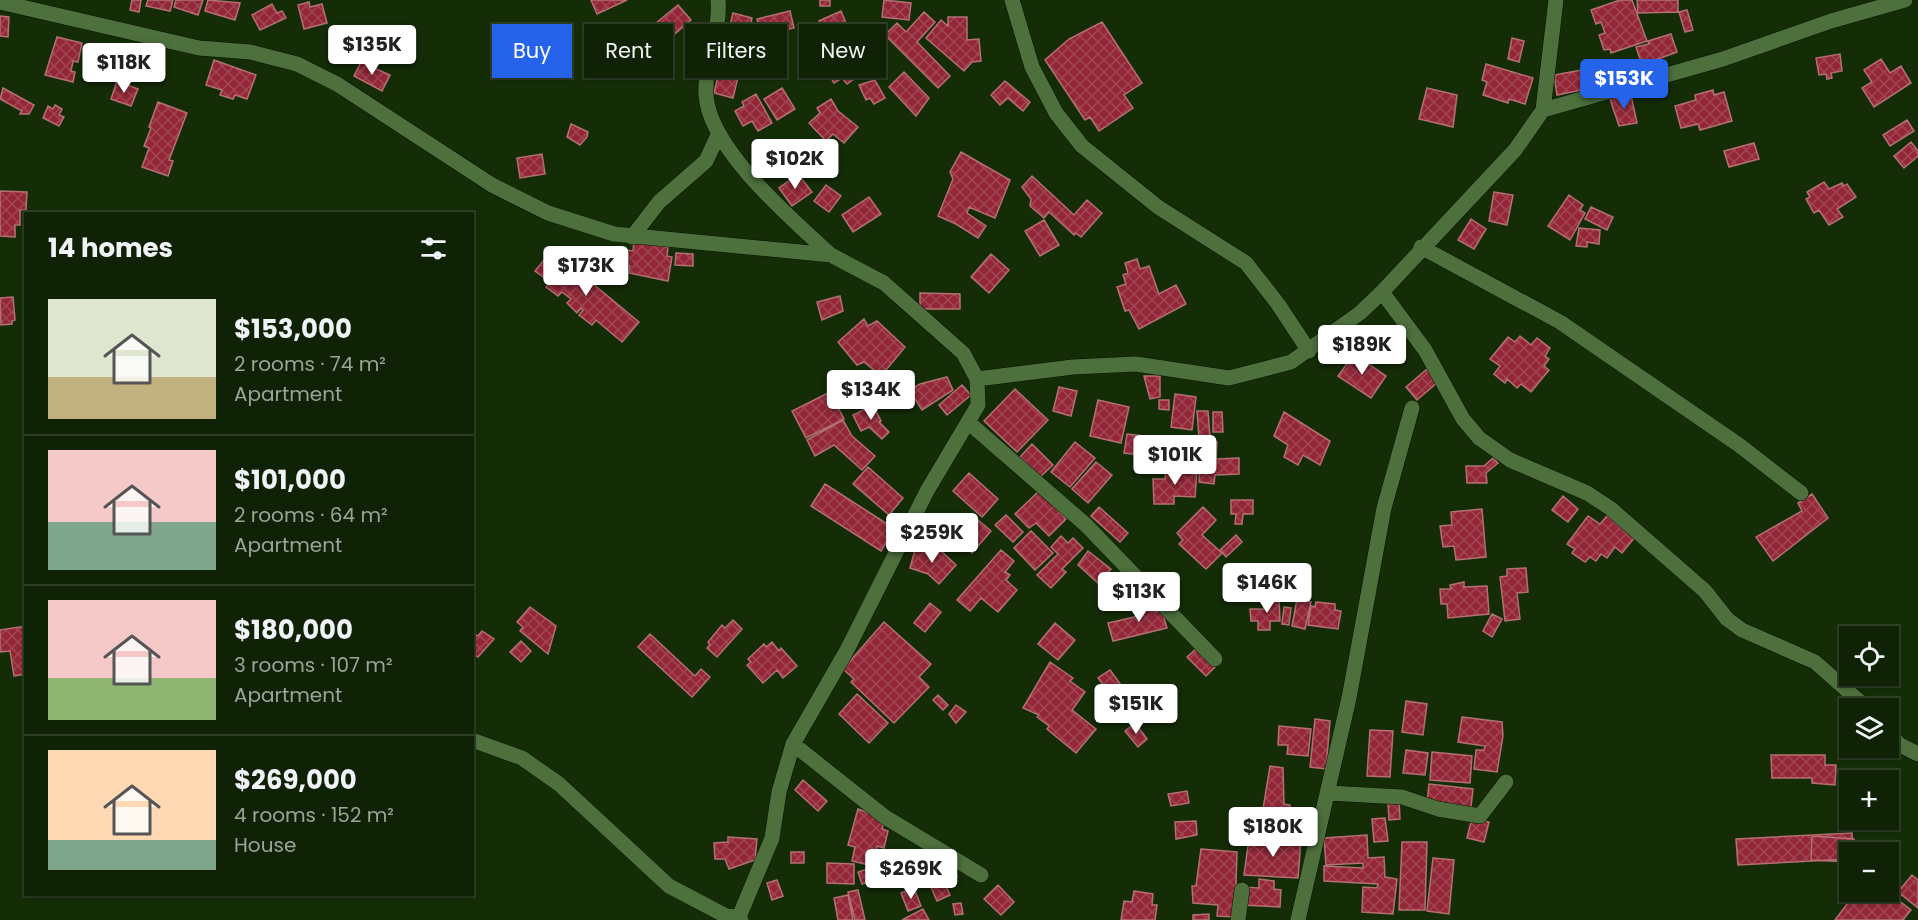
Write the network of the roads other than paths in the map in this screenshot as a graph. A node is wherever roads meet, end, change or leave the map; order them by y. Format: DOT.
graph roads {
  1 [pos="718,0"];
  2 [pos="1012,0"];
  3 [pos="1556,0"];
  4 [pos="1905,0"];
  5 [pos="0,2"];
  6 [pos="1543,110"];
  7 [pos="719,133"];
  8 [pos="632,237"];
  9 [pos="1421,247"];
  10 [pos="831,255"];
  11 [pos="1382,292"];
  12 [pos="1309,351"];
  13 [pos="977,379"];
  14 [pos="1412,408"];
  15 [pos="968,422"];
  16 [pos="1802,493"];
  17 [pos="1215,659"];
  18 [pos="1856,698"];
  19 [pos="474,741"];
  20 [pos="793,744"];
  21 [pos="1899,744"];
  22 [pos="1918,754"];
  23 [pos="1506,782"];
  24 [pos="1328,793"];
  25 [pos="981,875"];
  26 [pos="1242,890"];
  27 [pos="732,918"];
  28 [pos="1238,920"];
  29 [pos="1298,920"];
  1 -- 7 [label="street"];
  2 -- 12 [label="street"];
  3 -- 6 [label="street"];
  4 -- 6 [label="street"];
  5 -- 8 [label="street"];
  6 -- 9 [label="street"];
  7 -- 8 [label="street"];
  7 -- 10 [label="street"];
  8 -- 10 [label="street"];
  9 -- 11 [label="street"];
  9 -- 16 [label="street"];
  10 -- 13 [label="street"];
  11 -- 12 [label="street"];
  11 -- 18 [label="street"];
  12 -- 13 [label="street"];
  13 -- 15 [label="street"];
  14 -- 24 [label="street"];
  15 -- 17 [label="street"];
  15 -- 20 [label="street"];
  19 -- 27 [label="street"];
  20 -- 25 [label="street"];
  20 -- 27 [label="street"];
  21 -- 22 [label="street"];
  23 -- 24 [label="street"];
  24 -- 29 [label="street"];
  26 -- 28 [label="street"];
}
